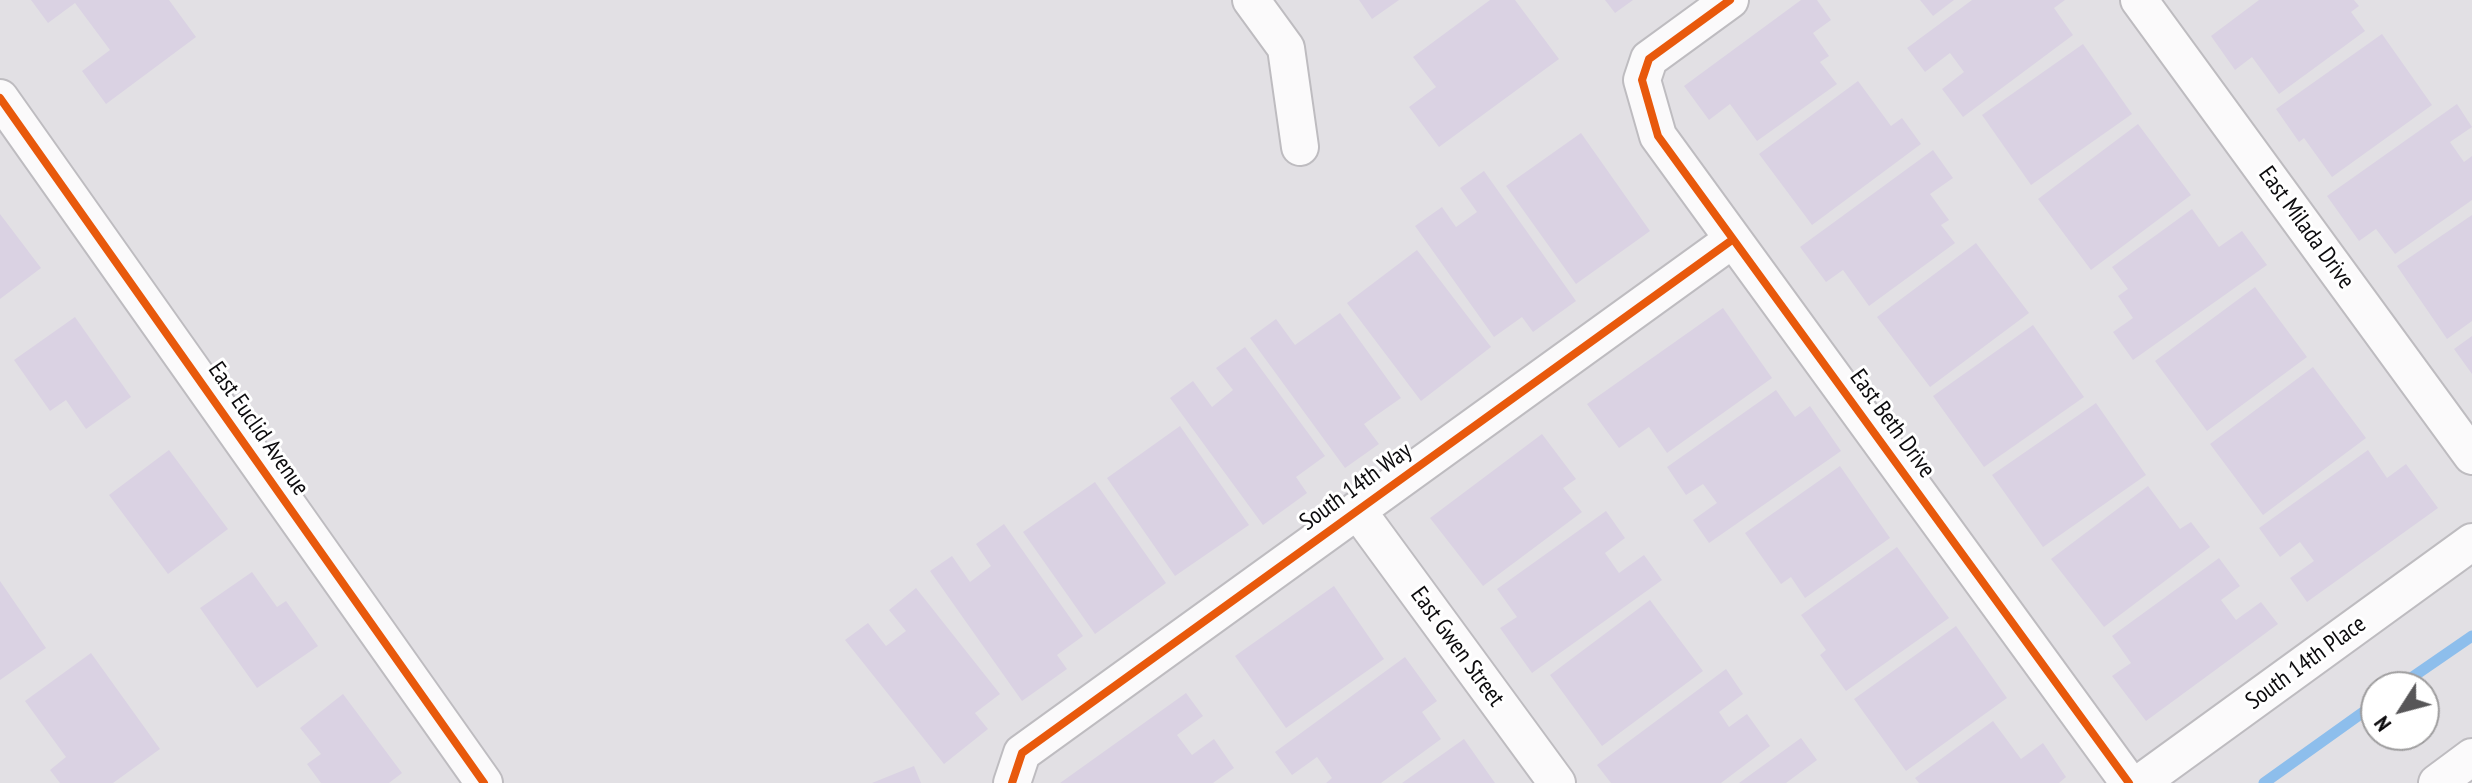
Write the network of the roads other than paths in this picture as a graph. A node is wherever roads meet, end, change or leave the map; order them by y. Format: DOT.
graph roads {
  1 [pos="1251,0"];
  2 [pos="1730,0"];
  3 [pos="2143,1"];
  4 [pos="0,98"];
  5 [pos="1300,147"];
  6 [pos="1732,240"];
  7 [pos="2472,456"];
  8 [pos="1357,510"];
  9 [pos="2472,542"];
  10 [pos="2472,757"];
  11 [pos="1013,778"];
  12 [pos="484,783"];
  13 [pos="1557,783"];
  14 [pos="2129,783"];
  15 [pos="2140,783"];
  16 [pos="2437,783"];
  1 -- 5 [label="street"];
  2 -- 6 [label="street, East Beth Drive"];
  3 -- 7 [label="street, East Milada Drive"];
  4 -- 12 [label="street, East Euclid Avenue"];
  6 -- 8 [label="street, South 14th Way"];
  6 -- 14 [label="street, East Beth Drive"];
  8 -- 11 [label="street, South 14th Way"];
  8 -- 13 [label="street, East Gwen Street"];
  9 -- 15 [label="street, South 14th Place"];
  10 -- 16 [label="street"];
}
